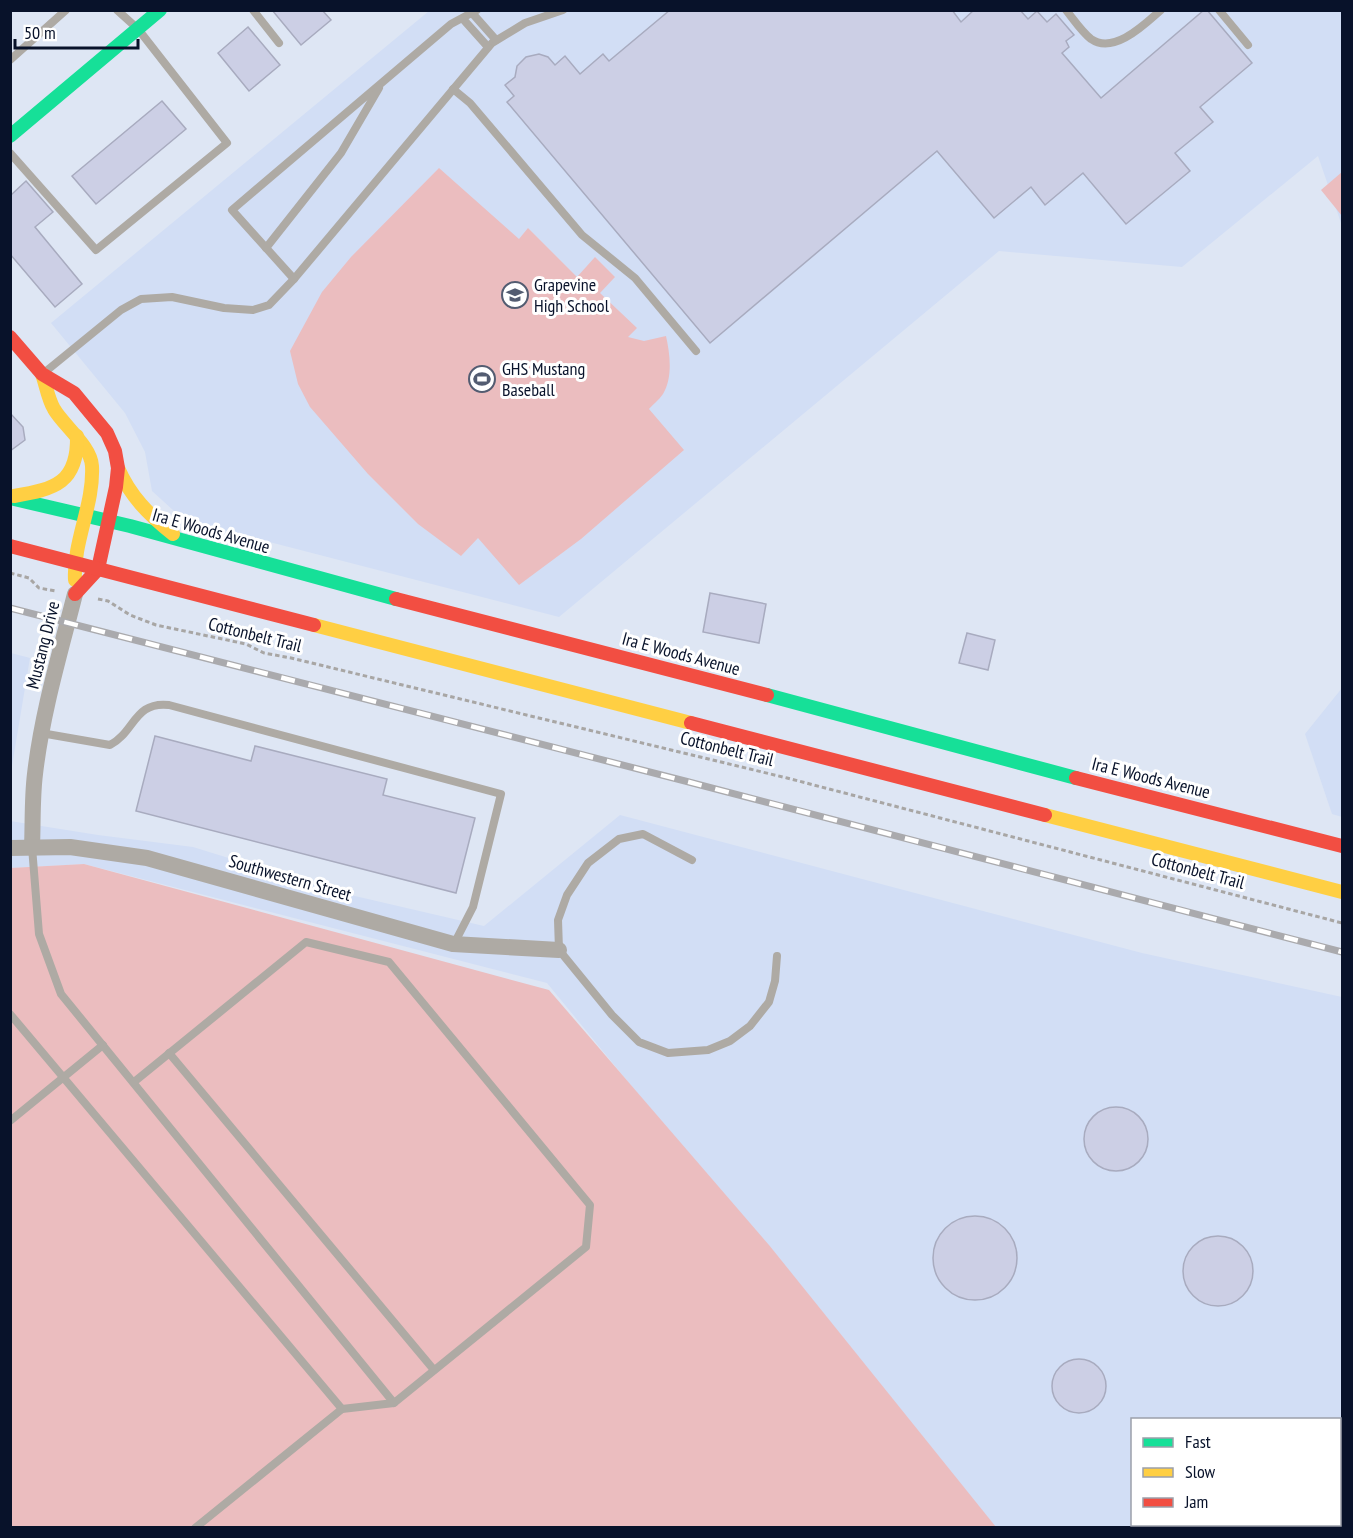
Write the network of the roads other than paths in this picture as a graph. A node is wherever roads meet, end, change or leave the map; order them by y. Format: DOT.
graph roads {
  1 [pos="66,10"];
  2 [pos="117,10"];
  3 [pos="160,10"];
  4 [pos="253,10"];
  5 [pos="563,10"];
  6 [pos="1066,10"];
  7 [pos="1161,10"];
  8 [pos="475,12"];
  9 [pos="1222,12"];
  10 [pos="463,19"];
  11 [pos="138,29"];
  12 [pos="496,40"];
  13 [pos="279,43"];
  14 [pos="1248,45"];
  15 [pos="488,47"];
  16 [pos="10,60"];
  17 [pos="382,82"];
  18 [pos="453,89"];
  19 [pos="10,136"];
  20 [pos="10,153"];
  21 [pos="266,248"];
  22 [pos="294,279"];
  23 [pos="10,337"];
  24 [pos="696,351"];
  25 [pos="42,374"];
  26 [pos="77,436"];
  27 [pos="118,468"];
  28 [pos="10,497"];
  29 [pos="86,516"];
  30 [pos="108,521"];
  31 [pos="185,543"];
  32 [pos="10,546"];
  33 [pos="74,563"];
  34 [pos="98,569"];
  35 [pos="75,594"];
  36 [pos="41,733"];
  37 [pos="1342,846"];
  38 [pos="32,847"];
  39 [pos="10,848"];
  40 [pos="692,860"];
  41 [pos="1342,892"];
  42 [pos="453,944"];
  43 [pos="559,950"];
  44 [pos="777,956"];
  45 [pos="10,1014"];
  46 [pos="103,1045"];
  47 [pos="169,1053"];
  48 [pos="64,1077"];
  49 [pos="134,1082"];
  50 [pos="10,1121"];
  51 [pos="434,1370"];
  52 [pos="394,1403"];
  53 [pos="342,1409"];
  54 [pos="195,1527"];
  1 -- 16 [label="lane"];
  2 -- 11 [label="lane"];
  3 -- 11 [label="main road"];
  4 -- 13 [label="lane"];
  5 -- 12 [label="lane"];
  6 -- 7 [label="lane"];
  8 -- 10 [label="lane"];
  8 -- 12 [label="lane"];
  9 -- 14 [label="lane"];
  10 -- 15 [label="lane"];
  10 -- 17 [label="lane"];
  11 -- 19 [label="main road"];
  11 -- 20 [label="lane"];
  12 -- 15 [label="lane"];
  15 -- 18 [label="lane"];
  17 -- 21 [label="lane"];
  17 -- 21 [label="lane"];
  18 -- 22 [label="lane"];
  18 -- 24 [label="lane"];
  21 -- 22 [label="lane"];
  22 -- 25 [label="lane"];
  23 -- 25 [label="main road, Mustang Drive"];
  25 -- 26 [label="main road, Mustang Drive"];
  25 -- 27 [label="main road, Mustang Drive"];
  26 -- 28 [label="main road"];
  26 -- 29 [label="main road, Mustang Drive"];
  27 -- 30 [label="main road, Mustang Drive"];
  27 -- 31 [label="main road"];
  28 -- 29 [label="main road, Ira E Woods Avenue"];
  29 -- 30 [label="main road, Ira E Woods Avenue"];
  29 -- 33 [label="main road, Mustang Drive"];
  30 -- 31 [label="main road, Ira E Woods Avenue"];
  30 -- 34 [label="main road, Mustang Drive"];
  31 -- 37 [label="main road, Ira E Woods Avenue"];
  32 -- 33 [label="main road"];
  33 -- 34 [label="main road"];
  33 -- 35 [label="main road, Mustang Drive"];
  34 -- 35 [label="main road, Mustang Drive"];
  34 -- 41 [label="main road"];
  35 -- 36 [label="street, Mustang Drive"];
  36 -- 38 [label="street, Mustang Drive"];
  36 -- 42 [label="lane"];
  38 -- 39 [label="street, Southwestern Street"];
  38 -- 42 [label="street, Southwestern Street"];
  38 -- 46 [label="lane"];
  40 -- 43 [label="lane"];
  42 -- 43 [label="street, Southwestern Street"];
  43 -- 44 [label="lane"];
  45 -- 48 [label="lane"];
  46 -- 48 [label="lane"];
  46 -- 49 [label="lane"];
  47 -- 49 [label="lane"];
  47 -- 51 [label="lane"];
  47 -- 51 [label="lane"];
  48 -- 50 [label="lane"];
  48 -- 53 [label="lane"];
  49 -- 52 [label="lane"];
  51 -- 52 [label="lane"];
  52 -- 53 [label="lane"];
  53 -- 54 [label="lane"];
}
